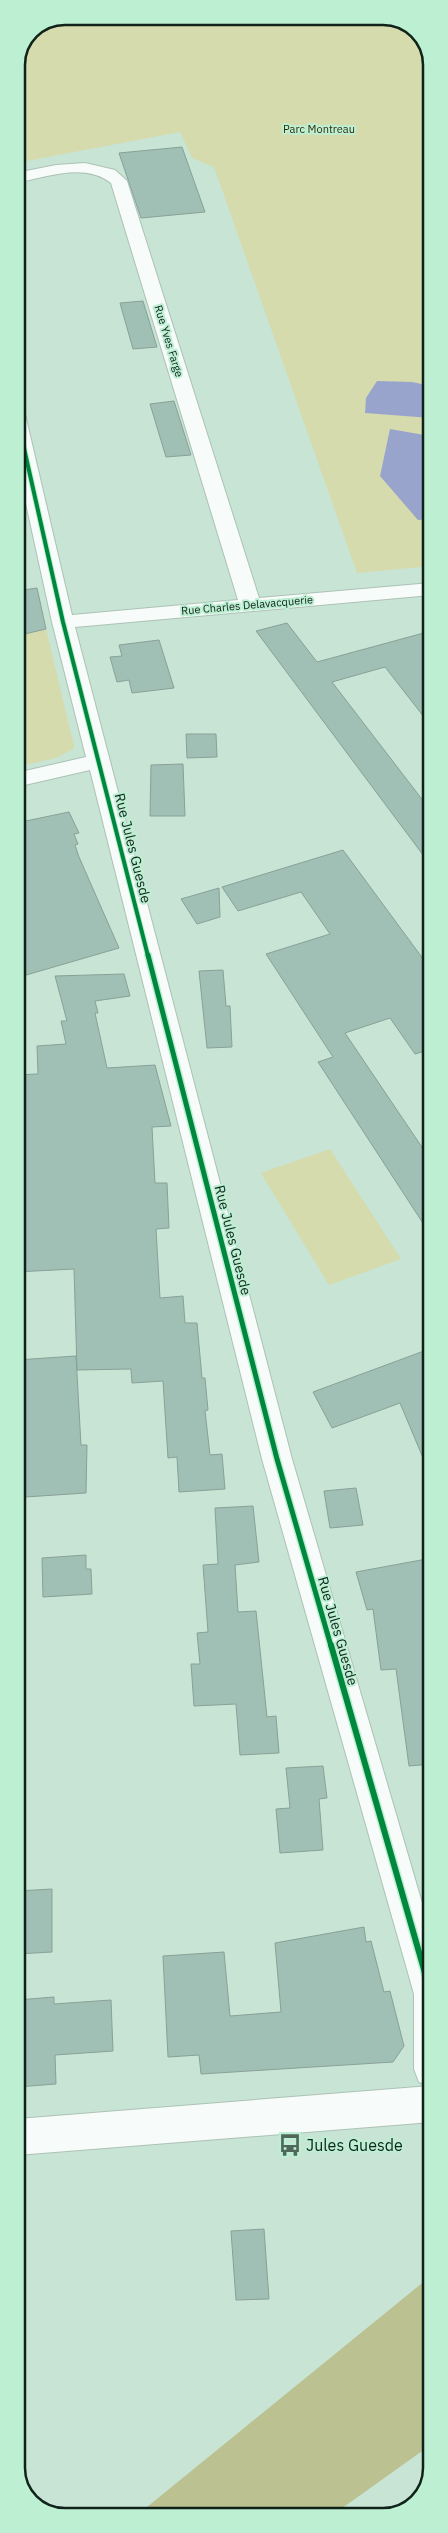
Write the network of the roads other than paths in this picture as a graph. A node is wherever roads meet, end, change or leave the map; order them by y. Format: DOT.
graph roads {
  1 [pos="25,177"];
  2 [pos="25,454"];
  3 [pos="423,589"];
  4 [pos="250,604"];
  5 [pos="63,622"];
  6 [pos="99,761"];
  7 [pos="25,778"];
  8 [pos="423,1966"];
  9 [pos="423,2105"];
  10 [pos="25,2136"];
  1 -- 4 [label="street, Rue Yves Farge"];
  2 -- 5 [label="street, Rue Jules Guesde"];
  3 -- 4 [label="street, Rue Charles Delavacquerie"];
  4 -- 5 [label="street, Rue Charles Delavacquerie"];
  5 -- 6 [label="street, Rue Jules Guesde"];
  6 -- 7 [label="street"];
  6 -- 8 [label="street, Rue Jules Guesde"];
  9 -- 10 [label="street"];
}
